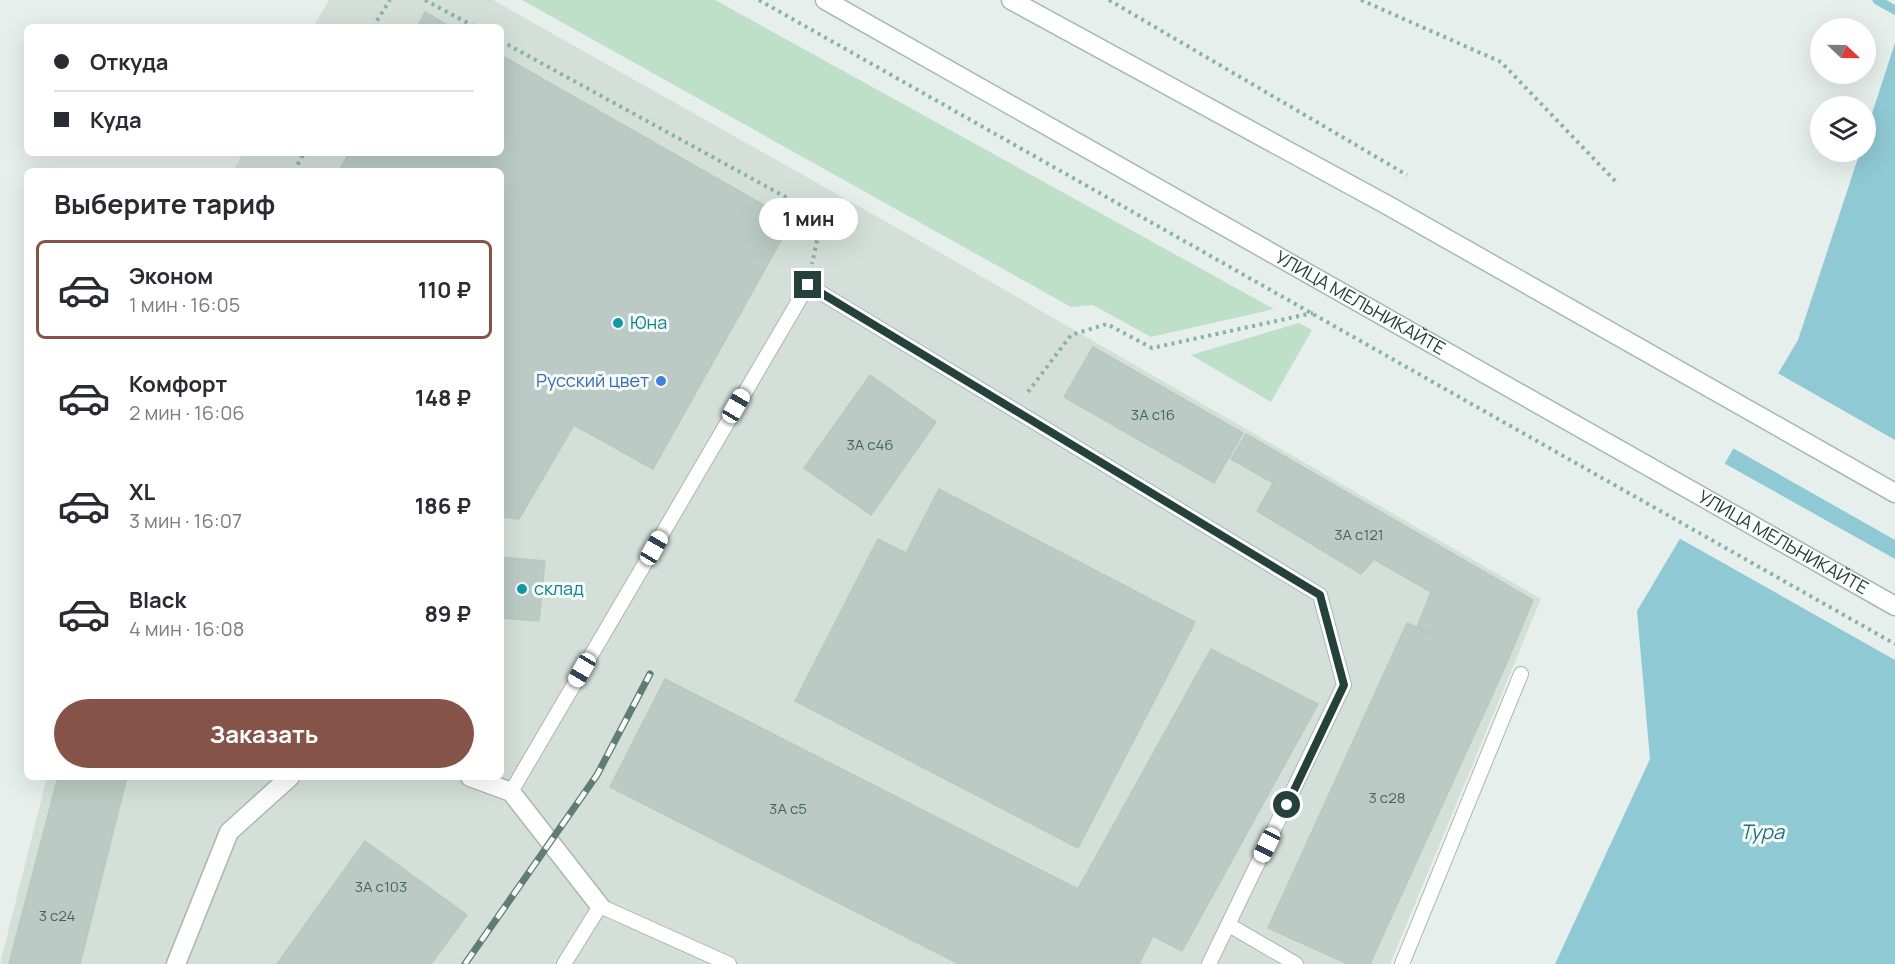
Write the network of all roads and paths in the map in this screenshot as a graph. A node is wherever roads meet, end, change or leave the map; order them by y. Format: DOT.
graph roads {
  1 [pos="390,0"];
  2 [pos="425,0"];
  3 [pos="759,0"];
  4 [pos="825,0"];
  5 [pos="1011,0"];
  6 [pos="1109,0"];
  7 [pos="1361,0"];
  8 [pos="375,24"];
  9 [pos="469,24"];
  10 [pos="504,43"];
  11 [pos="1407,175"];
  12 [pos="1618,184"];
  13 [pos="808,285"];
  14 [pos="1313,313"];
  15 [pos="1015,410"];
  16 [pos="1895,493"];
  17 [pos="1895,606"];
  18 [pos="1895,644"];
  19 [pos="1521,674"];
  20 [pos="287,780"];
  21 [pos="478,780"];
  22 [pos="512,792"];
  23 [pos="600,906"];
  24 [pos="1228,925"];
  25 [pos="176,964"];
  26 [pos="564,964"];
  27 [pos="729,964"];
  28 [pos="1209,964"];
  29 [pos="1296,964"];
  30 [pos="1402,964"];
  1 -- 8 [label="path"];
  2 -- 9 [label="path"];
  3 -- 14 [label="path"];
  4 -- 17 [label="main road, УЛИЦА МЕЛЬНИКАЙТЕ"];
  5 -- 16 [label="main road"];
  6 -- 11 [label="path"];
  7 -- 12 [label="path"];
  10 -- 13 [label="path"];
  13 -- 15 [label="lane"];
  13 -- 22 [label="lane"];
  14 -- 15 [label="path"];
  14 -- 18 [label="path"];
  15 -- 24 [label="lane"];
  19 -- 30 [label="lane"];
  20 -- 25 [label="main road"];
  21 -- 22 [label="main road"];
  22 -- 23 [label="main road"];
  23 -- 26 [label="lane"];
  23 -- 27 [label="lane"];
  24 -- 28 [label="lane"];
  24 -- 29 [label="lane"];
}
